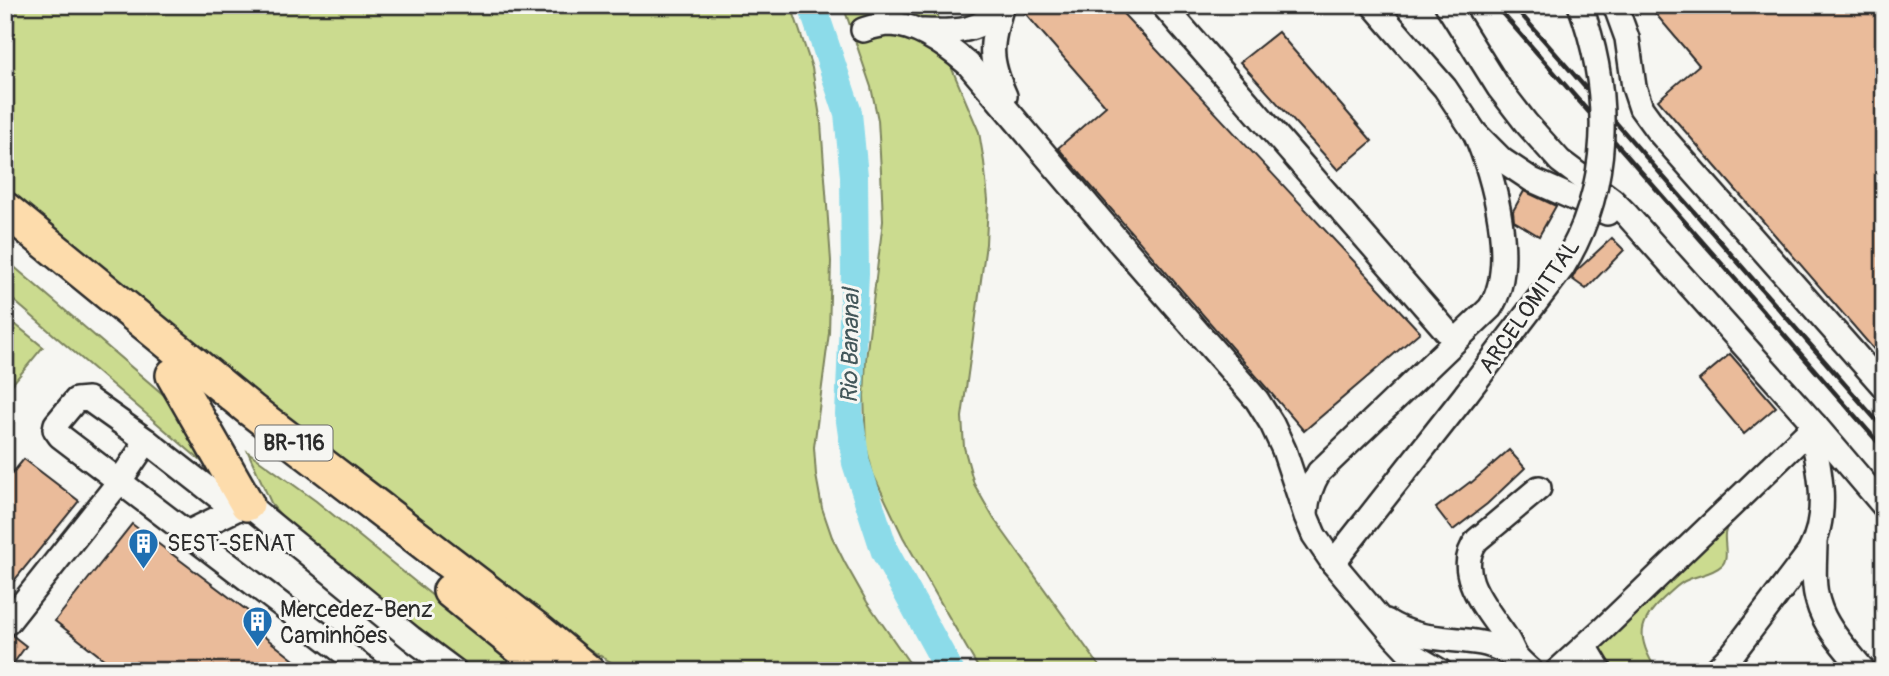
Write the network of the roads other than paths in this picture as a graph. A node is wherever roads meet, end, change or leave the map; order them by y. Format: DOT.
graph roads {
  1 [pos="1002,5"];
  2 [pos="1163,5"];
  3 [pos="1373,5"];
  4 [pos="1447,5"];
  5 [pos="1580,5"];
  6 [pos="1615,5"];
  7 [pos="863,30"];
  8 [pos="917,31"];
  9 [pos="1013,116"];
  10 [pos="1475,133"];
  11 [pos="5,209"];
  12 [pos="1638,228"];
  13 [pos="5,235"];
  14 [pos="1455,341"];
  15 [pos="173,375"];
  16 [pos="1884,387"];
  17 [pos="1813,427"];
  18 [pos="147,441"];
  19 [pos="1777,462"];
  20 [pos="1820,472"];
  21 [pos="119,482"];
  22 [pos="1539,488"];
  23 [pos="241,506"];
  24 [pos="1884,506"];
  25 [pos="1306,516"];
  26 [pos="187,533"];
  27 [pos="1815,541"];
  28 [pos="1333,562"];
  29 [pos="1377,616"];
  30 [pos="8,622"];
  31 [pos="521,632"];
  32 [pos="1585,646"];
  33 [pos="1524,664"];
  34 [pos="368,671"];
  35 [pos="456,671"];
  36 [pos="538,671"];
  37 [pos="549,671"];
  38 [pos="587,671"];
  39 [pos="611,671"];
  40 [pos="1440,671"];
  41 [pos="1557,671"];
  42 [pos="1600,671"];
  43 [pos="1715,671"];
  44 [pos="1864,671"];
  1 -- 8 [label="street"];
  1 -- 9 [label="street"];
  2 -- 14 [label="street"];
  3 -- 10 [label="street"];
  4 -- 12 [label="street"];
  5 -- 28 [label="street, ARCELOMITTAL, bridge"];
  6 -- 16 [label="street"];
  7 -- 8 [label="street"];
  8 -- 9 [label="street"];
  9 -- 25 [label="street"];
  10 -- 12 [label="street"];
  10 -- 14 [label="street"];
  11 -- 31 [label="highway, BR-116"];
  12 -- 17 [label="street"];
  13 -- 15 [label="highway, BR-116"];
  14 -- 25 [label="street"];
  15 -- 23 [label="highway"];
  15 -- 31 [label="highway, BR-116"];
  17 -- 19 [label="street"];
  17 -- 20 [label="street"];
  17 -- 24 [label="street"];
  18 -- 21 [label="street"];
  18 -- 21 [label="street"];
  18 -- 23 [label="street"];
  19 -- 20 [label="street"];
  19 -- 32 [label="street"];
  20 -- 27 [label="street"];
  21 -- 26 [label="street"];
  21 -- 30 [label="street"];
  22 -- 33 [label="street"];
  23 -- 26 [label="street"];
  23 -- 35 [label="street"];
  25 -- 28 [label="street"];
  26 -- 34 [label="street"];
  27 -- 43 [label="street"];
  27 -- 44 [label="street"];
  28 -- 29 [label="street"];
  29 -- 33 [label="street"];
  29 -- 40 [label="street"];
  31 -- 36 [label="highway"];
  31 -- 37 [label="highway, BR-116"];
  31 -- 38 [label="highway, BR-116"];
  31 -- 39 [label="highway"];
  32 -- 41 [label="street"];
  32 -- 42 [label="street"];
}
